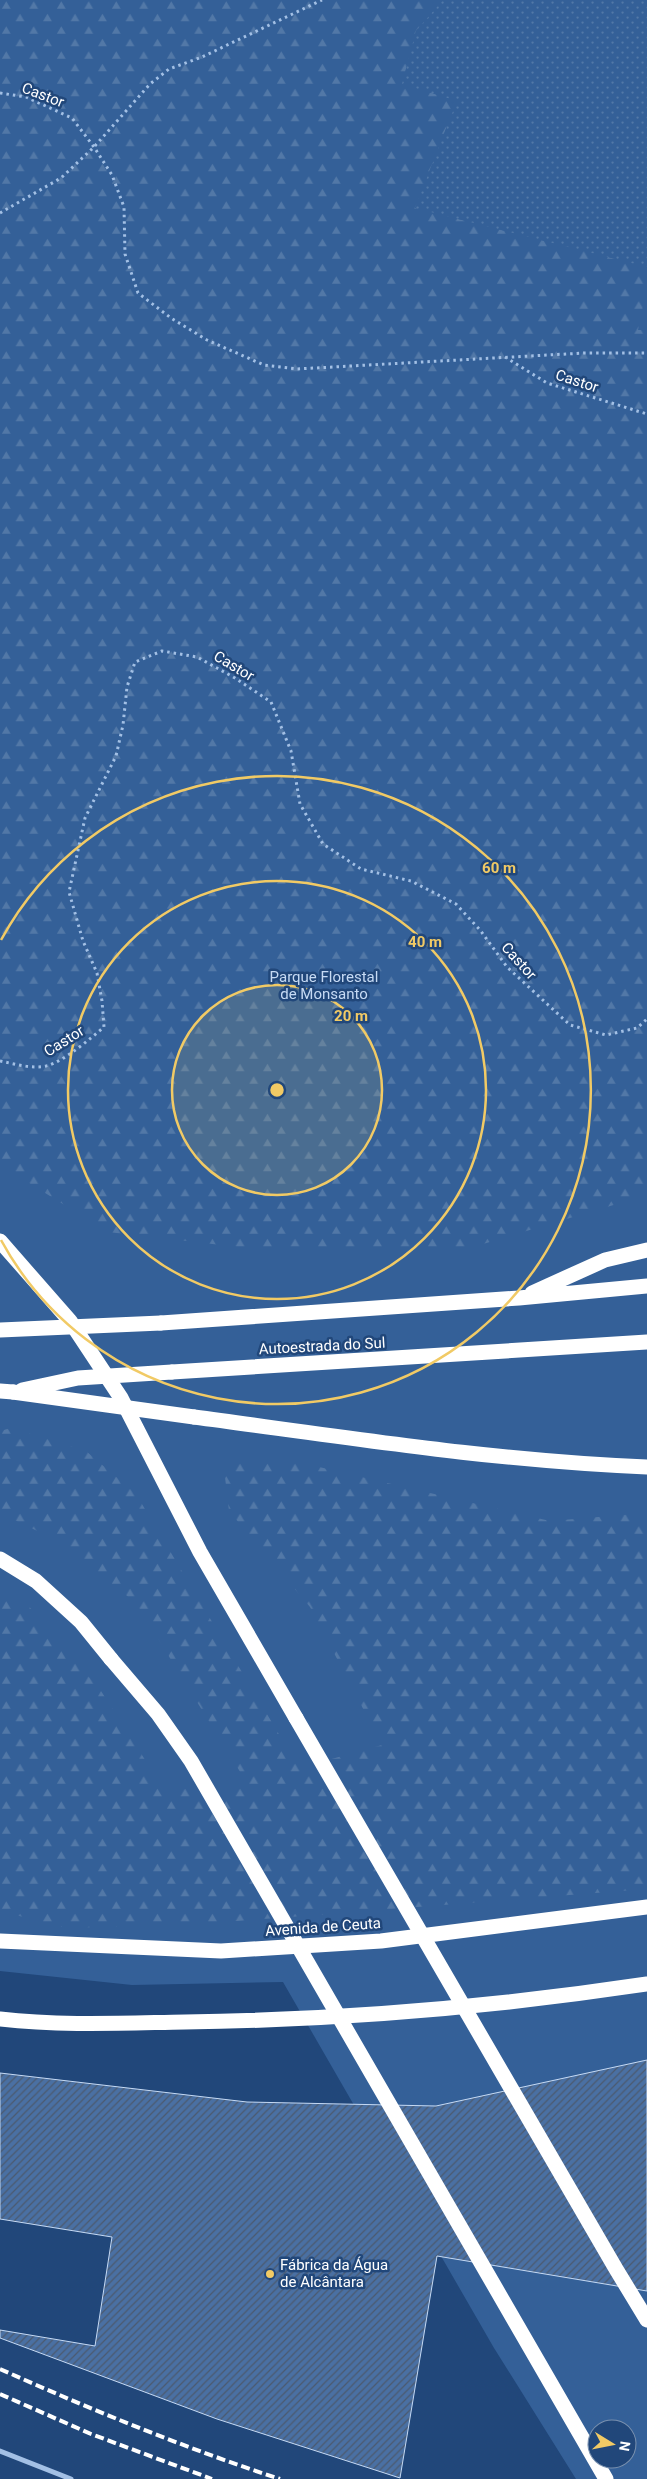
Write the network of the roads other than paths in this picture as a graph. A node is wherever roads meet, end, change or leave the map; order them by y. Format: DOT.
graph roads {
  1 [pos="0,1241"];
  2 [pos="647,1250"];
  3 [pos="647,1286"];
  4 [pos="518,1298"];
  5 [pos="0,1330"];
  6 [pos="647,1342"];
  7 [pos="6,1391"];
  8 [pos="647,1466"];
  9 [pos="0,1559"];
  10 [pos="647,1907"];
  11 [pos="0,1942"];
  12 [pos="647,1984"];
  13 [pos="0,2019"];
  14 [pos="647,2320"];
  15 [pos="0,2451"];
  16 [pos="71,2479"];
  17 [pos="606,2479"];
  1 -- 14 [label="highway, bridge"];
  2 -- 4 [label="highway"];
  3 -- 4 [label="highway"];
  4 -- 5 [label="highway, bridge"];
  6 -- 7 [label="highway, Autoestrada do Sul, bridge"];
  7 -- 8 [label="highway, bridge"];
  9 -- 17 [label="highway, bridge"];
  10 -- 11 [label="highway, Avenida de Ceuta"];
  12 -- 13 [label="highway"];
  15 -- 16 [label="street"];
}
